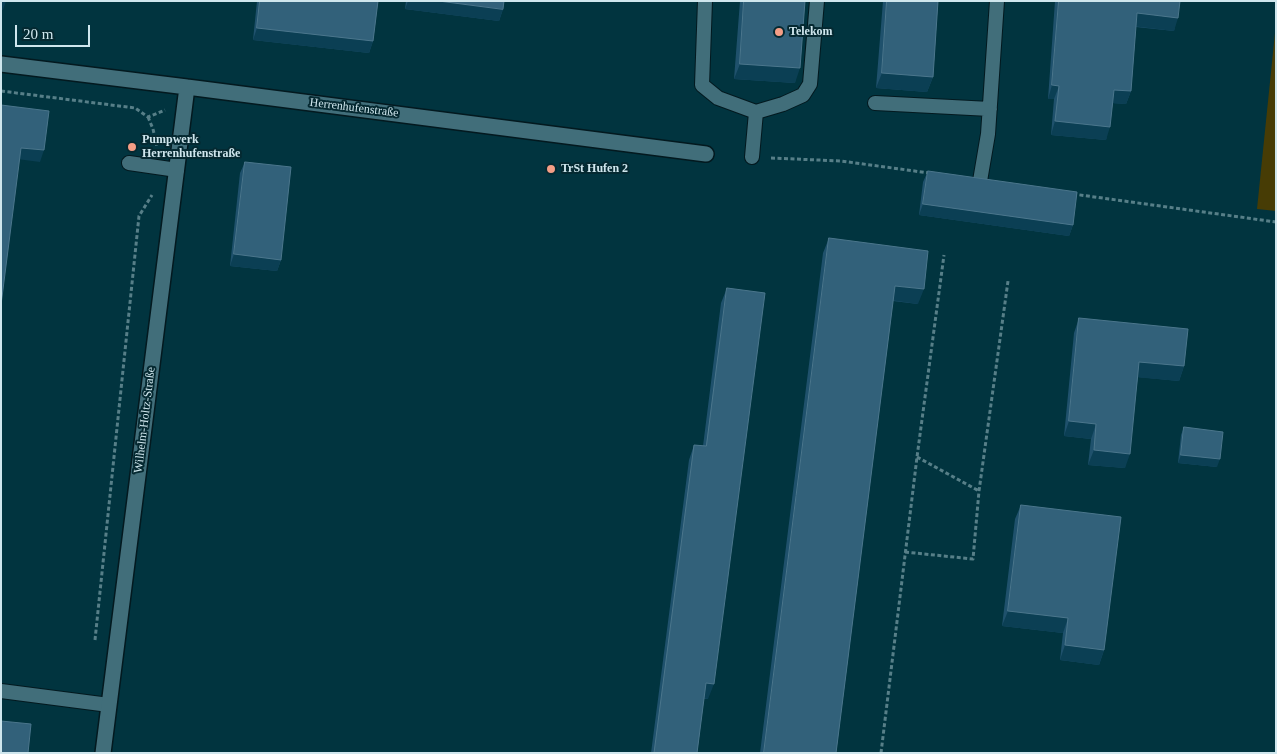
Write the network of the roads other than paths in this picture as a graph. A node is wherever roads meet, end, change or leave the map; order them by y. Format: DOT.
graph roads {
  1 [pos="705,1"];
  2 [pos="816,1"];
  3 [pos="997,1"];
  4 [pos="1,64"];
  5 [pos="186,94"];
  6 [pos="876,103"];
  7 [pos="990,109"];
  8 [pos="756,112"];
  9 [pos="706,154"];
  10 [pos="752,157"];
  11 [pos="129,162"];
  12 [pos="177,170"];
  13 [pos="980,181"];
  14 [pos="1,691"];
  15 [pos="108,705"];
  16 [pos="102,753"];
  1 -- 8 [label="lane"];
  2 -- 8 [label="lane"];
  3 -- 7 [label="lane"];
  4 -- 5 [label="street, Herrenhufenstraße"];
  5 -- 9 [label="street, Herrenhufenstraße"];
  5 -- 12 [label="street, Wilhelm-Holtz-Straße"];
  6 -- 7 [label="lane"];
  7 -- 13 [label="lane"];
  8 -- 10 [label="lane"];
  11 -- 12 [label="lane"];
  12 -- 15 [label="street, Wilhelm-Holtz-Straße"];
  14 -- 15 [label="lane"];
  15 -- 16 [label="street, Wilhelm-Holtz-Straße"];
}
